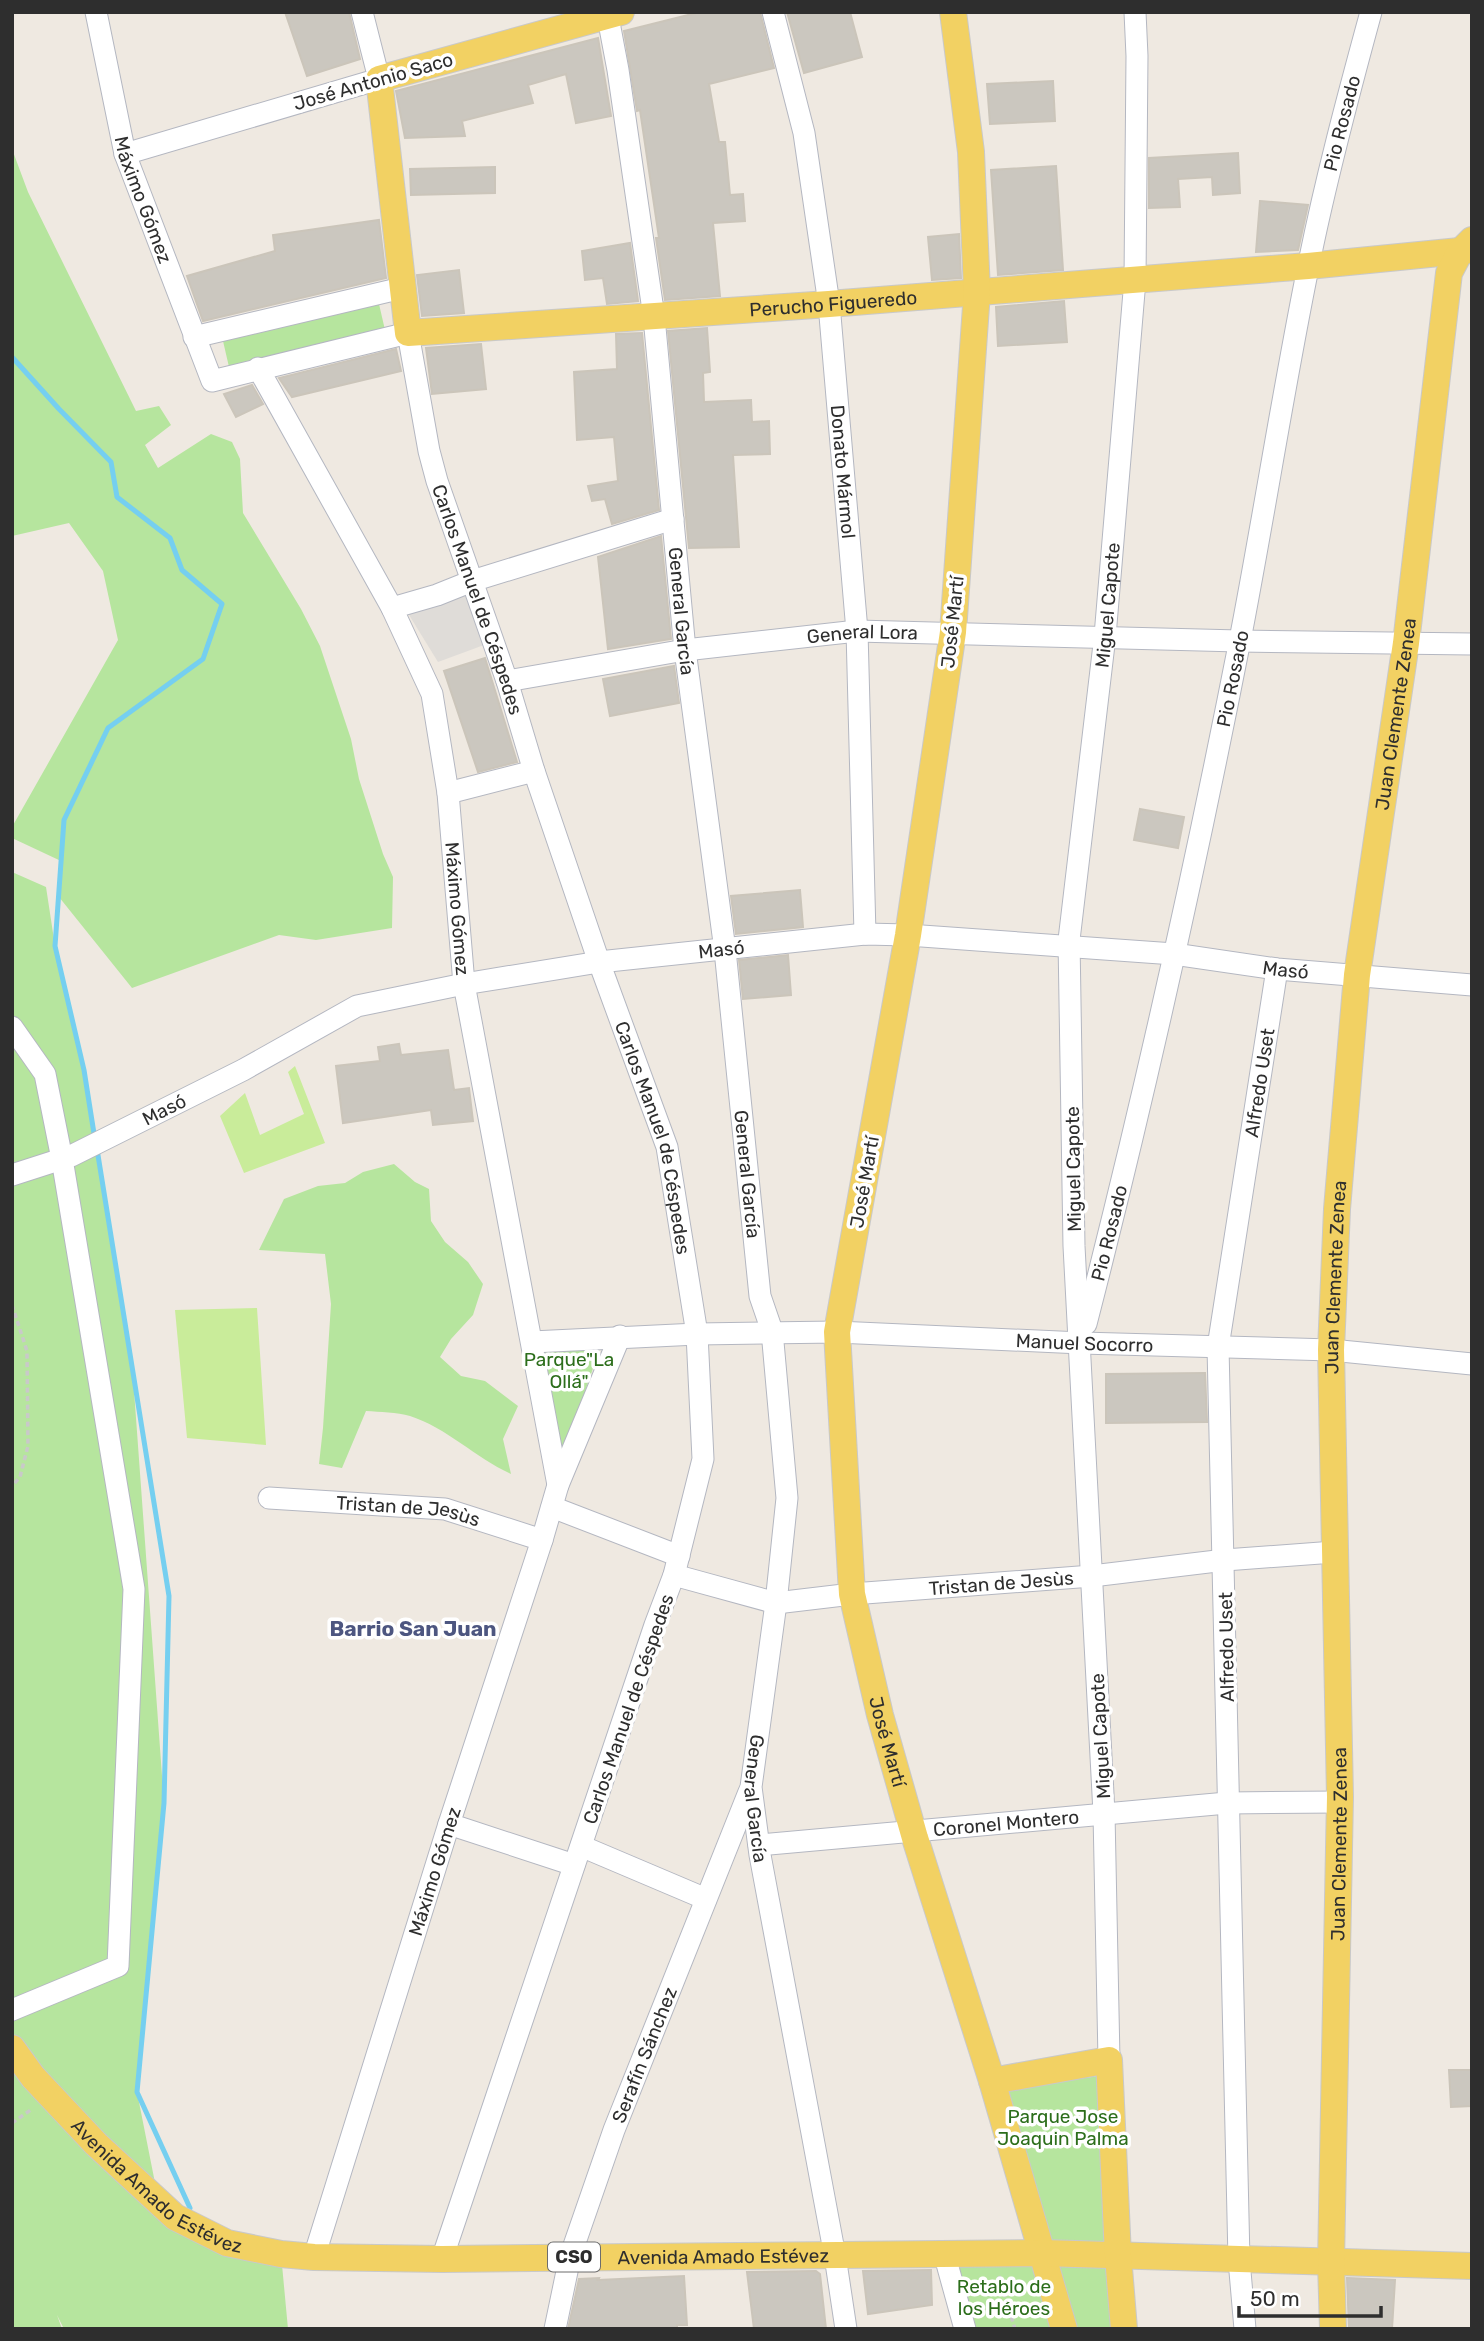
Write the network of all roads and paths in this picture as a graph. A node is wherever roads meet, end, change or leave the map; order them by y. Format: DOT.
graph roads {
  1 [pos="96,12"];
  2 [pos="362,12"];
  3 [pos="773,12"];
  4 [pos="953,12"];
  5 [pos="1135,12"];
  6 [pos="1371,12"];
  7 [pos="612,13"];
  8 [pos="379,79"];
  9 [pos="125,154"];
  10 [pos="1468,247"];
  11 [pos="1308,266"];
  12 [pos="1135,280"];
  13 [pos="402,288"];
  14 [pos="977,292"];
  15 [pos="830,304"];
  16 [pos="654,317"];
  17 [pos="408,333"];
  18 [pos="194,337"];
  19 [pos="257,368"];
  20 [pos="212,381"];
  21 [pos="673,519"];
  22 [pos="471,581"];
  23 [pos="392,608"];
  24 [pos="857,631"];
  25 [pos="953,632"];
  26 [pos="1105,636"];
  27 [pos="1239,641"];
  28 [pos="1406,643"];
  29 [pos="1472,644"];
  30 [pos="685,650"];
  31 [pos="507,681"];
  32 [pos="534,771"];
  33 [pos="448,793"];
  34 [pos="865,934"];
  35 [pos="908,934"];
  36 [pos="1069,947"];
  37 [pos="725,950"];
  38 [pos="1174,954"];
  39 [pos="598,962"];
  40 [pos="1277,969"];
  41 [pos="1357,975"];
  42 [pos="464,984"];
  43 [pos="1472,985"];
  44 [pos="12,1027"];
  45 [pos="66,1157"];
  46 [pos="12,1175"];
  47 [pos="12,1305"];
  48 [pos="772,1331"];
  49 [pos="837,1332"];
  50 [pos="697,1334"];
  51 [pos="620,1336"];
  52 [pos="532,1342"];
  53 [pos="1081,1343"];
  54 [pos="1218,1348"];
  55 [pos="1331,1350"];
  56 [pos="1472,1364"];
  57 [pos="558,1485"];
  58 [pos="12,1486"];
  59 [pos="269,1498"];
  60 [pos="552,1507"];
  61 [pos="542,1540"];
  62 [pos="1334,1552"];
  63 [pos="1225,1560"];
  64 [pos="676,1566"];
  65 [pos="1093,1576"];
  66 [pos="852,1594"];
  67 [pos="776,1603"];
  68 [pos="751,1787"];
  69 [pos="1340,1802"];
  70 [pos="1227,1803"];
  71 [pos="1104,1814"];
  72 [pos="449,1824"];
  73 [pos="913,1833"];
  74 [pos="759,1846"];
  75 [pos="577,1856"];
  76 [pos="706,1899"];
  77 [pos="12,2010"];
  78 [pos="12,2048"];
  79 [pos="1109,2060"];
  80 [pos="992,2081"];
  81 [pos="944,2253"];
  82 [pos="993,2253"];
  83 [pos="1043,2253"];
  84 [pos="835,2256"];
  85 [pos="1118,2256"];
  86 [pos="314,2257"];
  87 [pos="570,2257"];
  88 [pos="442,2259"];
  89 [pos="1239,2260"];
  90 [pos="1331,2263"];
  91 [pos="1472,2266"];
  92 [pos="555,2329"];
  93 [pos="846,2329"];
  94 [pos="965,2329"];
  95 [pos="1016,2329"];
  96 [pos="1065,2329"];
  97 [pos="1124,2329"];
  98 [pos="1245,2329"];
  99 [pos="1333,2329"];
  1 -- 9 [label="street, Máximo Gómez"];
  2 -- 8 [label="street, Carlos Manuel de Céspedes"];
  3 -- 15 [label="street, Donato Mármol"];
  4 -- 14 [label="main road, José Martí"];
  5 -- 12 [label="street, Miguel Capote"];
  6 -- 11 [label="street, Pio Rosado"];
  7 -- 8 [label="main road, José Antonio Saco"];
  7 -- 16 [label="street, General García"];
  8 -- 9 [label="street, José Antonio Saco"];
  8 -- 13 [label="main road, Carlos Manuel de Céspedes"];
  9 -- 18 [label="street, Máximo Gómez"];
  10 -- 11 [label="main road, Perucho Figueredo"];
  10 -- 28 [label="main road, Juan Clemente Zenea"];
  11 -- 12 [label="main road, Perucho Figueredo"];
  11 -- 27 [label="street, Pio Rosado"];
  12 -- 14 [label="main road, Perucho Figueredo"];
  12 -- 26 [label="street, Miguel Capote"];
  13 -- 17 [label="main road, Carlos Manuel de Céspedes"];
  13 -- 18 [label="street"];
  14 -- 15 [label="main road, Perucho Figueredo"];
  14 -- 25 [label="main road, José Martí"];
  15 -- 16 [label="main road, Perucho Figueredo"];
  15 -- 24 [label="street, Donato Mármol"];
  16 -- 17 [label="main road, Perucho Figueredo"];
  16 -- 21 [label="street, General García"];
  17 -- 19 [label="street, Perucho Figueredo"];
  17 -- 22 [label="street, Carlos Manuel de Céspedes"];
  18 -- 20 [label="street, Máximo Gómez"];
  19 -- 20 [label="street, Perucho Figueredo"];
  19 -- 23 [label="street, Máximo Gómez"];
  21 -- 22 [label="street"];
  21 -- 30 [label="street, General García"];
  22 -- 23 [label="street"];
  22 -- 31 [label="street, Carlos Manuel de Céspedes"];
  23 -- 33 [label="street, Máximo Gómez"];
  24 -- 25 [label="street, General Lora"];
  24 -- 30 [label="street, General Lora"];
  24 -- 34 [label="street, Donato Mármol"];
  25 -- 26 [label="street, General Lora"];
  25 -- 35 [label="main road, José Martí"];
  26 -- 27 [label="street, General Lora"];
  26 -- 36 [label="street, Miguel Capote"];
  27 -- 28 [label="street, General Lora"];
  27 -- 38 [label="street, Pio Rosado"];
  28 -- 29 [label="street, General Lora"];
  28 -- 41 [label="main road, Juan Clemente Zenea"];
  30 -- 31 [label="street, General Lora"];
  30 -- 37 [label="street, General García"];
  31 -- 32 [label="street, Carlos Manuel de Céspedes"];
  32 -- 33 [label="street"];
  32 -- 39 [label="street, Carlos Manuel de Céspedes"];
  33 -- 42 [label="street, Máximo Gómez"];
  34 -- 35 [label="street, Masó"];
  34 -- 37 [label="street, Masó"];
  35 -- 36 [label="street, Masó"];
  35 -- 49 [label="main road, José Martí"];
  36 -- 38 [label="street, Masó"];
  36 -- 53 [label="street, Miguel Capote"];
  37 -- 39 [label="street, Masó"];
  37 -- 48 [label="street, General García"];
  38 -- 40 [label="street, Masó"];
  38 -- 53 [label="street, Pio Rosado"];
  39 -- 42 [label="street, Masó"];
  39 -- 50 [label="street, Carlos Manuel de Céspedes"];
  40 -- 41 [label="street, Masó"];
  40 -- 54 [label="street, Alfredo Uset"];
  41 -- 43 [label="street, Masó"];
  41 -- 55 [label="main road, Juan Clemente Zenea"];
  42 -- 45 [label="street, Masó"];
  42 -- 52 [label="street, Máximo Gómez"];
  44 -- 45 [label="street"];
  45 -- 46 [label="street, Masó"];
  45 -- 77 [label="street"];
  47 -- 58 [label="path"];
  48 -- 49 [label="street, Manuel Socorro"];
  48 -- 50 [label="street, Manuel Socorro"];
  48 -- 67 [label="street, General García"];
  49 -- 53 [label="street, Manuel Socorro"];
  49 -- 66 [label="main road, José Martí"];
  50 -- 51 [label="street, Manuel Socorro"];
  50 -- 64 [label="street, Carlos Manuel de Céspedes"];
  51 -- 52 [label="street, Manuel Socorro"];
  51 -- 57 [label="street, Máximo Gómez"];
  52 -- 57 [label="street, Máximo Gómez"];
  53 -- 54 [label="street, Manuel Socorro"];
  53 -- 65 [label="street, Miguel Capote"];
  54 -- 55 [label="street, Manuel Socorro"];
  54 -- 63 [label="street, Alfredo Uset"];
  55 -- 56 [label="street, Manuel Socorro"];
  55 -- 62 [label="main road, Juan Clemente Zenea"];
  57 -- 60 [label="street, Máximo Gómez"];
  59 -- 61 [label="street, Tristan de Jesùs"];
  60 -- 61 [label="street, Máximo Gómez"];
  60 -- 64 [label="street, Tristan de Jesùs"];
  61 -- 72 [label="street, Máximo Gómez"];
  62 -- 63 [label="street, Tristan de Jesùs"];
  62 -- 69 [label="main road, Juan Clemente Zenea"];
  63 -- 65 [label="street, Tristan de Jesùs"];
  63 -- 70 [label="street, Alfredo Uset"];
  64 -- 67 [label="street, Tristan de Jesùs"];
  64 -- 75 [label="street, Carlos Manuel de Céspedes"];
  65 -- 66 [label="street, Tristan de Jesùs"];
  65 -- 71 [label="street, Miguel Capote"];
  66 -- 67 [label="street, Tristan de Jesùs"];
  66 -- 73 [label="main road, José Martí"];
  67 -- 68 [label="street, General García"];
  68 -- 74 [label="street, General García"];
  68 -- 76 [label="street, Serafín Sánchez"];
  69 -- 70 [label="street, Coronel Montero"];
  69 -- 90 [label="main road, Juan Clemente Zenea"];
  70 -- 71 [label="street, Coronel Montero"];
  70 -- 89 [label="street, Alfredo Uset"];
  71 -- 73 [label="street, Coronel Montero"];
  71 -- 79 [label="street, Miguel Capote"];
  72 -- 75 [label="street"];
  72 -- 86 [label="street, Máximo Gómez"];
  73 -- 74 [label="street, Coronel Montero"];
  73 -- 80 [label="main road, José Martí"];
  74 -- 84 [label="street, General García"];
  75 -- 76 [label="street"];
  75 -- 88 [label="street, Carlos Manuel de Céspedes"];
  76 -- 87 [label="street, Serafín Sánchez"];
  78 -- 86 [label="main road, Avenida Amado Estévez / CSO"];
  79 -- 80 [label="main road"];
  79 -- 85 [label="main road, Miguel Capote"];
  80 -- 83 [label="main road, José Martí"];
  81 -- 82 [label="main road, Avenida Amado Estévez / CSO"];
  81 -- 84 [label="main road, Avenida Amado Estévez / CSO"];
  81 -- 94 [label="street"];
  82 -- 83 [label="main road, Avenida Amado Estévez / CSO"];
  82 -- 95 [label="path"];
  83 -- 85 [label="main road, Avenida Amado Estévez / CSO"];
  83 -- 96 [label="main road, José Martí"];
  84 -- 87 [label="main road, Avenida Amado Estévez / CSO"];
  84 -- 93 [label="street, General García"];
  85 -- 89 [label="main road, Avenida Amado Estévez / CSO"];
  85 -- 97 [label="main road, Miguel Capote"];
  86 -- 88 [label="main road, Avenida Amado Estévez / CSO"];
  87 -- 88 [label="main road, Avenida Amado Estévez / CSO"];
  87 -- 92 [label="street, Serafín Sánchez"];
  89 -- 90 [label="main road, Avenida Amado Estévez / CSO"];
  89 -- 98 [label="street, Alfredo Uset"];
  90 -- 91 [label="main road, Avenida Amado Estévez / CSO"];
  90 -- 99 [label="main road, Juan Clemente Zenea"];
}
